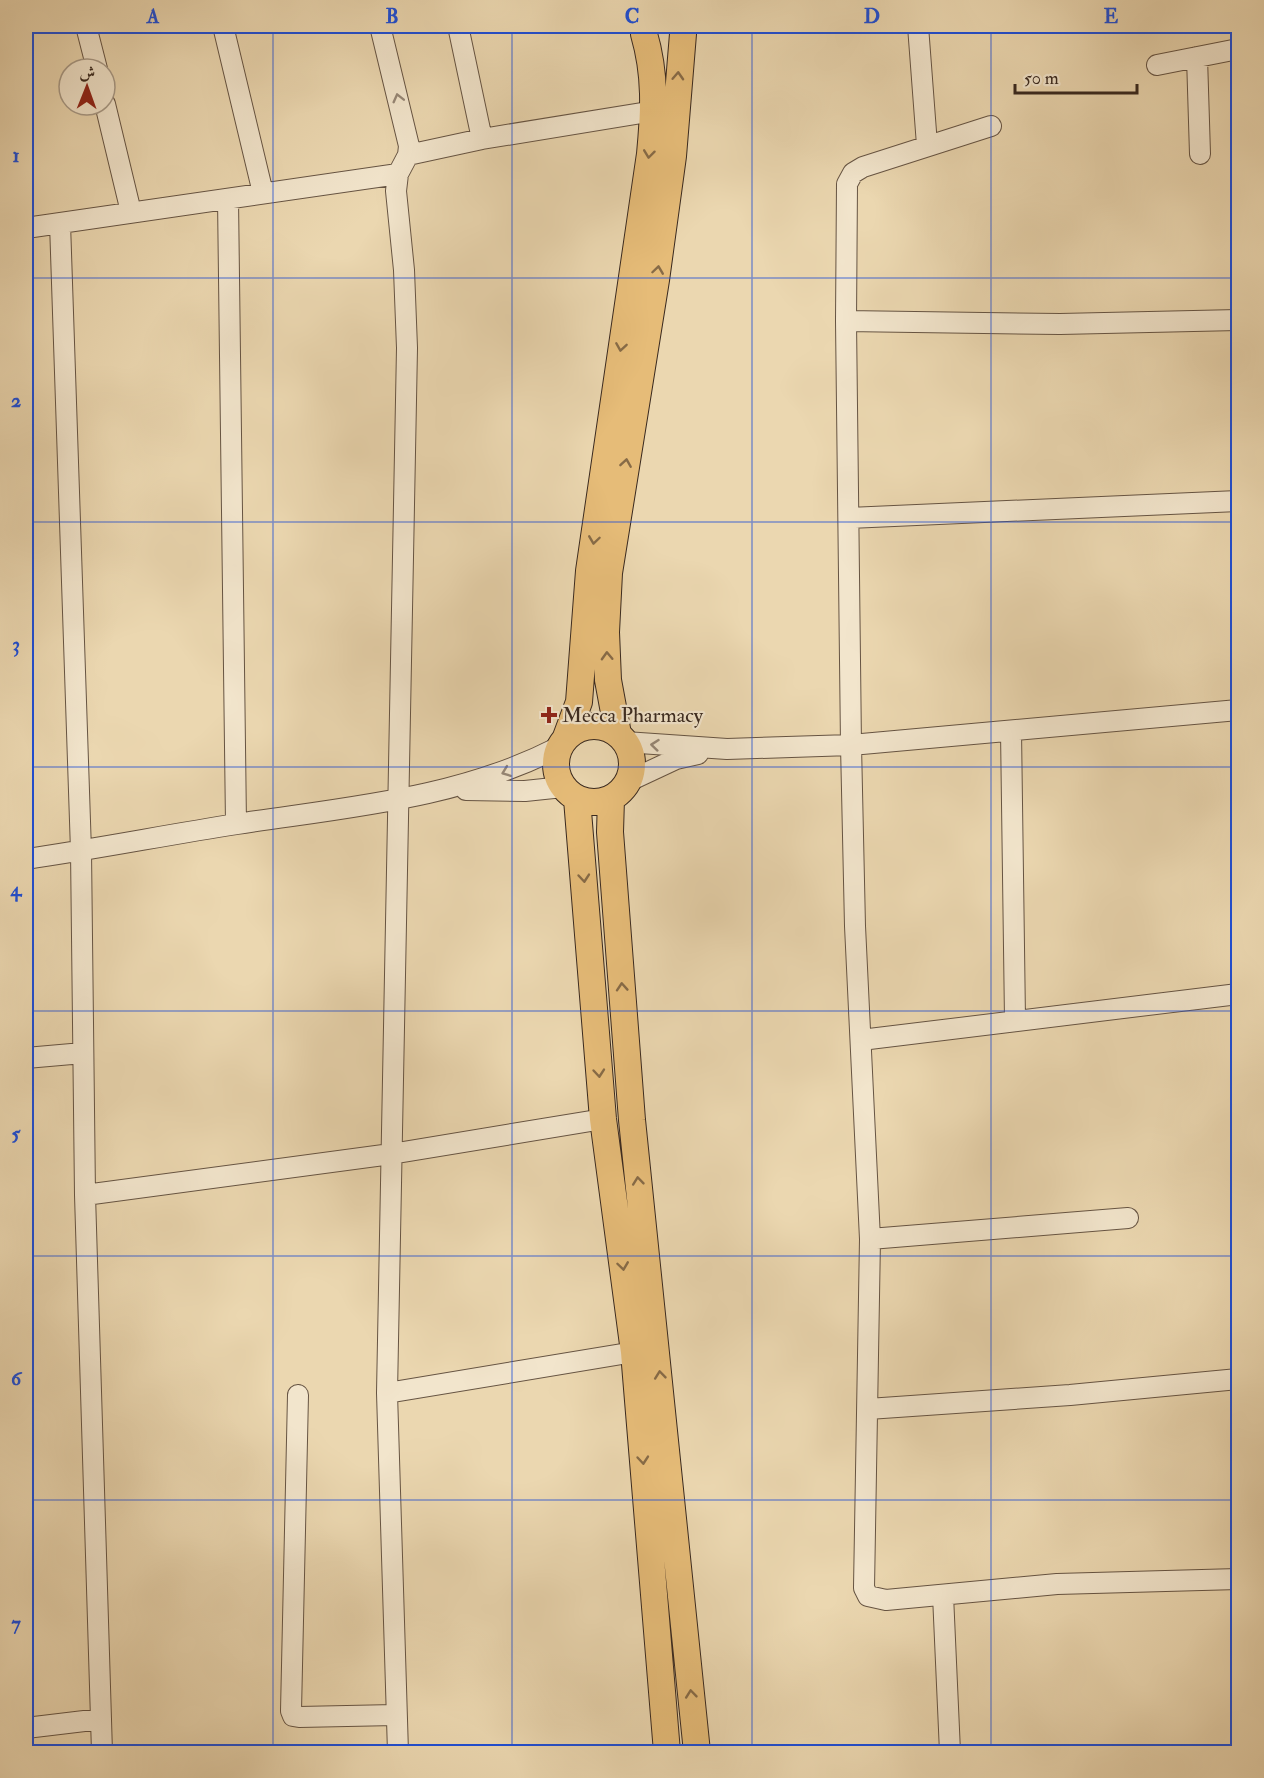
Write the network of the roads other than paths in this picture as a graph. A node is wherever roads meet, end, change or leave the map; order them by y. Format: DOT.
graph roads {
  1 [pos="86,26"];
  2 [pos="223,26"];
  3 [pos="380,26"];
  4 [pos="458,26"];
  5 [pos="918,26"];
  6 [pos="686,29"];
  7 [pos="643,30"];
  8 [pos="1239,50"];
  9 [pos="94,57"];
  10 [pos="1197,57"];
  11 [pos="1157,65"];
  12 [pos="654,111"];
  13 [pos="108,117"];
  14 [pos="990,126"];
  15 [pos="482,139"];
  16 [pos="927,145"];
  17 [pos="1200,154"];
  18 [pos="408,155"];
  19 [pos="398,174"];
  20 [pos="263,193"];
  21 [pos="228,199"];
  22 [pos="131,212"];
  23 [pos="60,223"];
  24 [pos="26,228"];
  25 [pos="1239,320"];
  26 [pos="846,321"];
  27 [pos="1239,501"];
  28 [pos="849,518"];
  29 [pos="609,699"];
  30 [pos="579,702"];
  31 [pos="1239,710"];
  32 [pos="1011,730"];
  33 [pos="621,738"];
  34 [pos="563,742"];
  35 [pos="851,745"];
  36 [pos="727,749"];
  37 [pos="448,789"];
  38 [pos="620,790"];
  39 [pos="570,793"];
  40 [pos="398,801"];
  41 [pos="236,824"];
  42 [pos="610,832"];
  43 [pos="581,836"];
  44 [pos="81,851"];
  45 [pos="26,859"];
  46 [pos="1239,994"];
  47 [pos="1015,1019"];
  48 [pos="861,1040"];
  49 [pos="83,1053"];
  50 [pos="26,1058"];
  51 [pos="603,1119"];
  52 [pos="391,1154"];
  53 [pos="85,1195"];
  54 [pos="1128,1218"];
  55 [pos="870,1239"];
  56 [pos="634,1352"];
  57 [pos="1239,1379"];
  58 [pos="387,1392"];
  59 [pos="298,1395"];
  60 [pos="868,1409"];
  61 [pos="1239,1579"];
  62 [pos="943,1595"];
  63 [pos="395,1714"];
  64 [pos="101,1719"];
  65 [pos="26,1728"];
  66 [pos="102,1752"];
  67 [pos="398,1752"];
  68 [pos="667,1752"];
  69 [pos="697,1752"];
  70 [pos="950,1752"];
  1 -- 9 [label="street"];
  2 -- 20 [label="street"];
  18 -- 3 [label="street, one-way"];
  4 -- 15 [label="street"];
  5 -- 16 [label="street"];
  6 -- 7 [label="main road"];
  29 -- 6 [label="main road, one-way"];
  7 -- 12 [label="main road"];
  8 -- 10 [label="street"];
  10 -- 11 [label="street"];
  10 -- 17 [label="street"];
  12 -- 15 [label="street"];
  12 -- 30 [label="main road, one-way"];
  13 -- 22 [label="street"];
  14 -- 16 [label="street"];
  15 -- 18 [label="street"];
  16 -- 26 [label="street"];
  18 -- 19 [label="street"];
  19 -- 20 [label="street"];
  19 -- 40 [label="street"];
  20 -- 21 [label="street"];
  21 -- 22 [label="street"];
  21 -- 41 [label="street"];
  22 -- 23 [label="street"];
  23 -- 24 [label="street"];
  23 -- 44 [label="street"];
  25 -- 26 [label="street"];
  26 -- 28 [label="street"];
  27 -- 28 [label="street"];
  28 -- 35 [label="street"];
  29 -- 30 [label="main road"];
  29 -- 33 [label="main road"];
  30 -- 34 [label="main road"];
  31 -- 32 [label="street"];
  32 -- 35 [label="street"];
  32 -- 47 [label="street"];
  33 -- 34 [label="main road"];
  36 -- 33 [label="street, one-way"];
  33 -- 38 [label="main road"];
  34 -- 37 [label="street, one-way"];
  34 -- 39 [label="main road"];
  35 -- 36 [label="street"];
  35 -- 48 [label="street"];
  36 -- 38 [label="street"];
  37 -- 39 [label="street"];
  37 -- 40 [label="street"];
  38 -- 39 [label="main road"];
  38 -- 42 [label="main road"];
  39 -- 43 [label="main road"];
  40 -- 41 [label="street"];
  40 -- 52 [label="street"];
  41 -- 44 [label="street"];
  42 -- 43 [label="main road"];
  69 -- 42 [label="main road, one-way"];
  43 -- 51 [label="main road, one-way"];
  44 -- 45 [label="street"];
  44 -- 49 [label="street"];
  46 -- 47 [label="street"];
  47 -- 48 [label="street"];
  48 -- 55 [label="street"];
  49 -- 50 [label="street"];
  49 -- 53 [label="street"];
  51 -- 52 [label="street"];
  51 -- 56 [label="main road, one-way"];
  52 -- 53 [label="street"];
  52 -- 58 [label="street"];
  53 -- 64 [label="street"];
  54 -- 55 [label="street"];
  55 -- 60 [label="street"];
  56 -- 58 [label="street"];
  56 -- 68 [label="main road, one-way"];
  57 -- 60 [label="street"];
  58 -- 63 [label="street"];
  59 -- 63 [label="street"];
  60 -- 62 [label="street"];
  61 -- 62 [label="street"];
  62 -- 70 [label="street"];
  63 -- 67 [label="street"];
  64 -- 65 [label="street"];
  64 -- 66 [label="street"];
}
